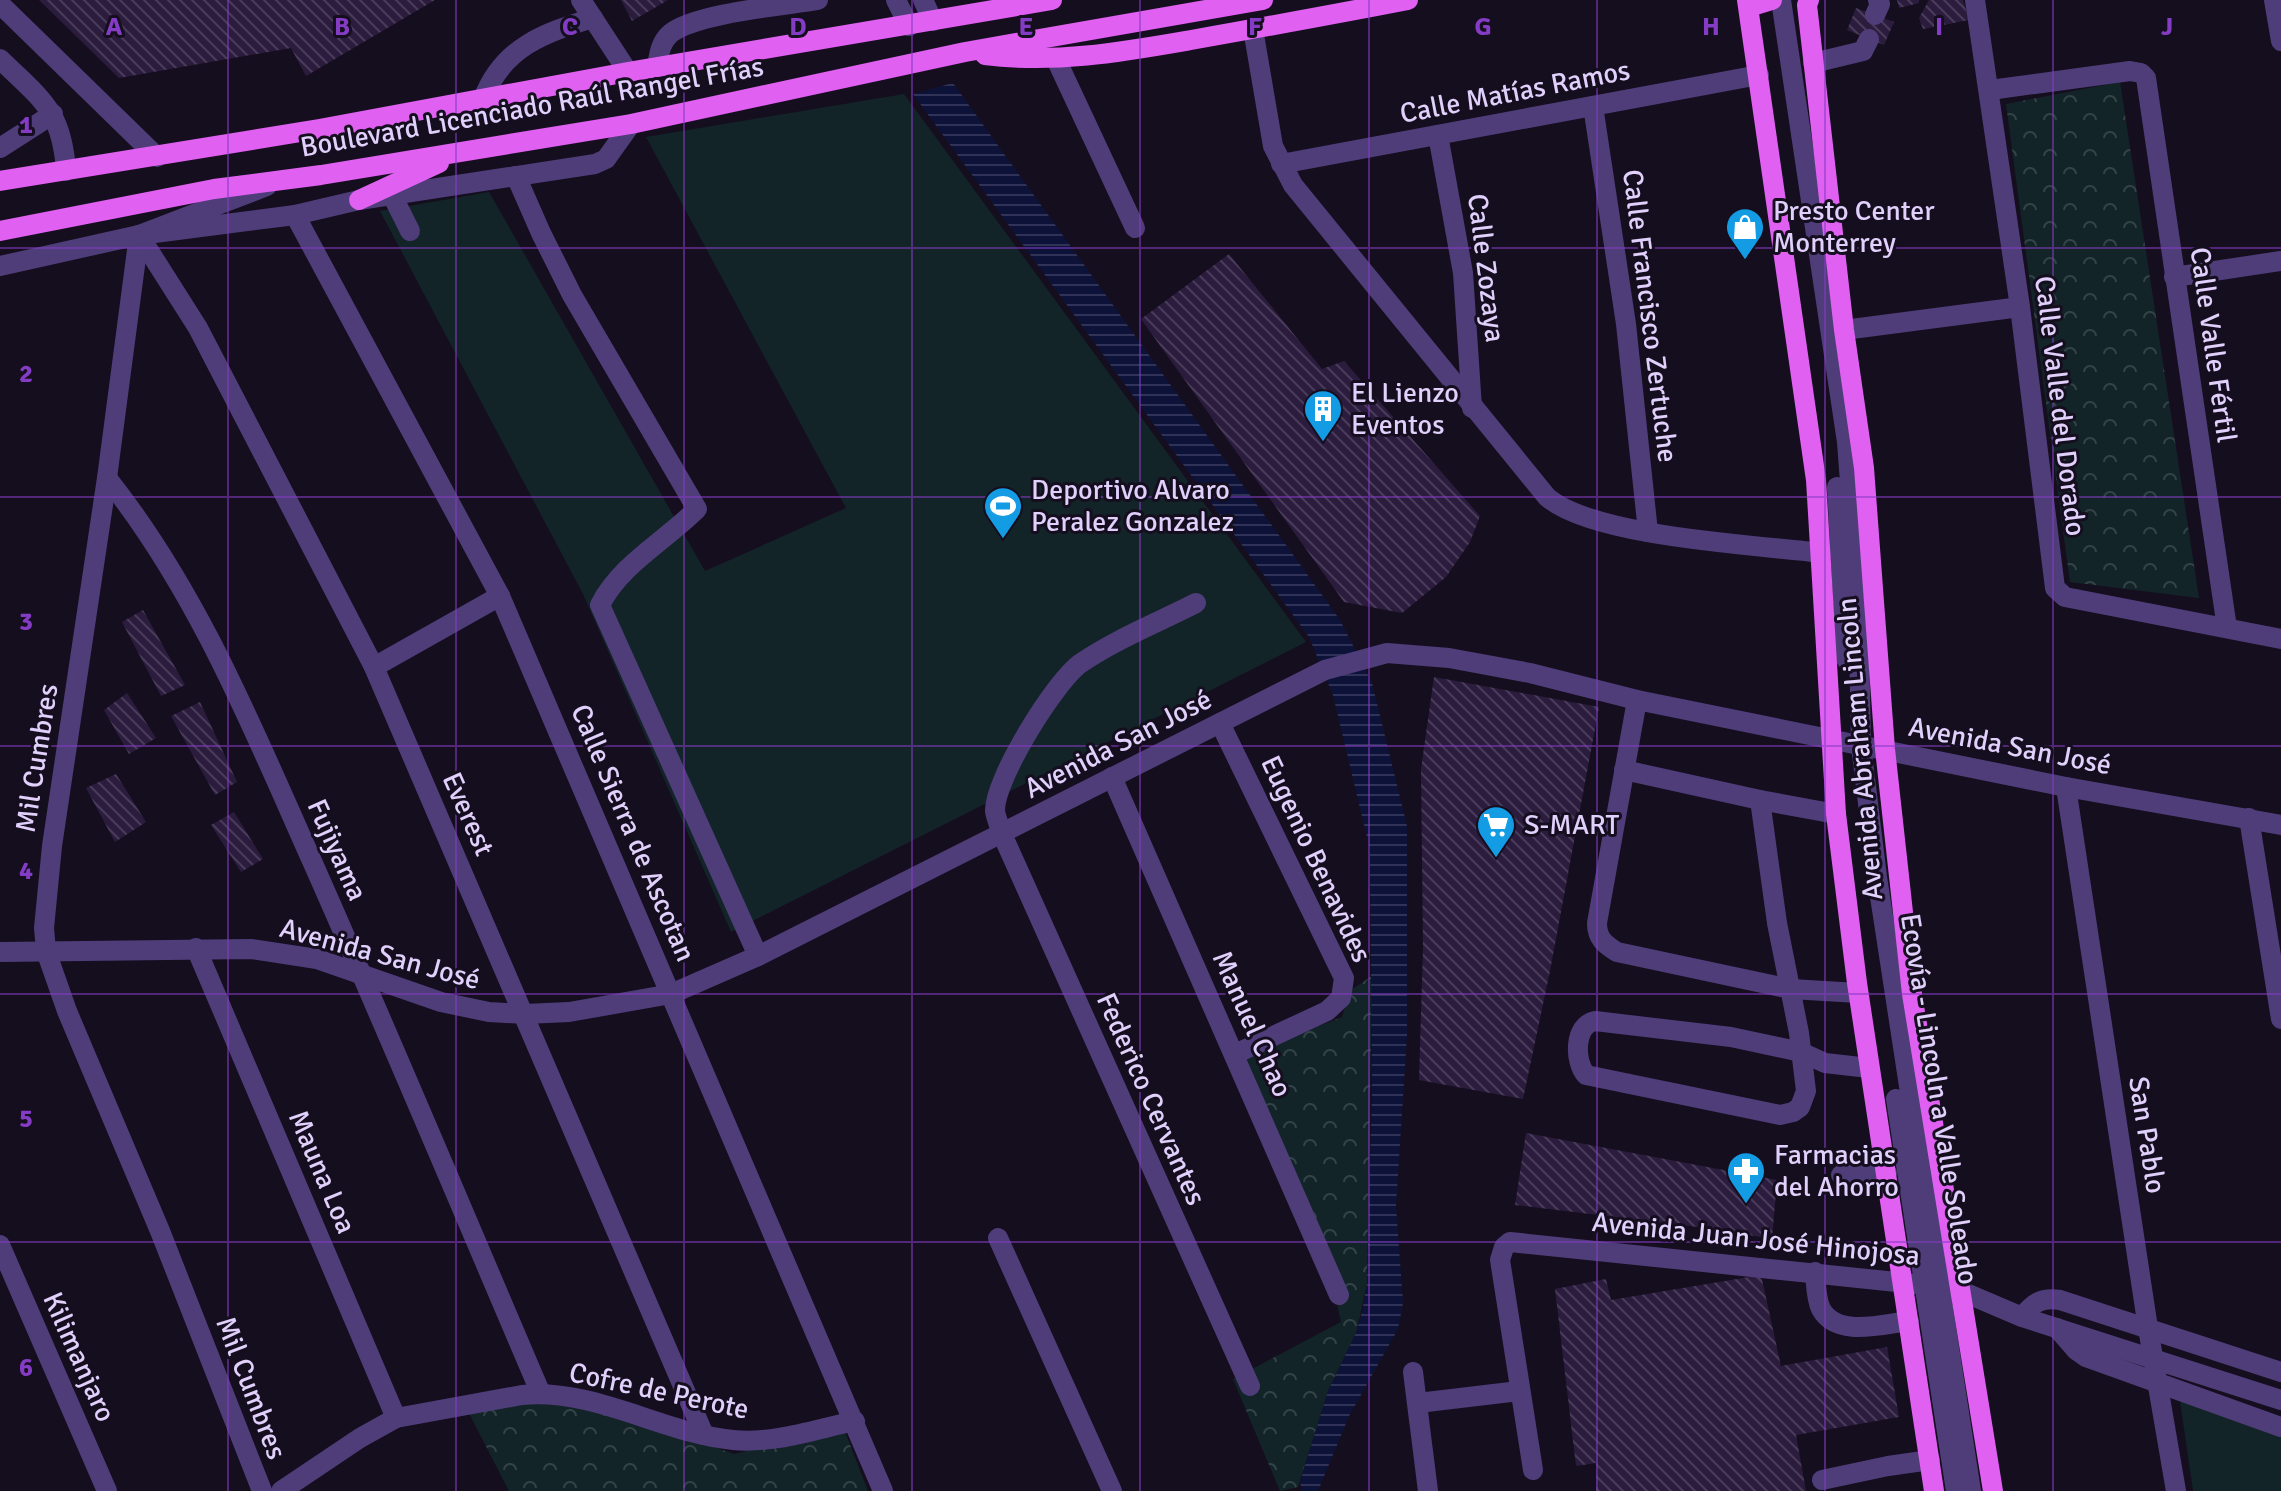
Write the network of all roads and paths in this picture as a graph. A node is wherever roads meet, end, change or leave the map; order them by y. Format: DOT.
graph roads {
  1 [pos="581,0"];
  2 [pos="818,0"];
  3 [pos="896,0"];
  4 [pos="923,0"];
  5 [pos="981,0"];
  6 [pos="1052,0"];
  7 [pos="1408,0"];
  8 [pos="1809,0"];
  9 [pos="1975,0"];
  10 [pos="2274,0"];
  11 [pos="1759,1"];
  12 [pos="1254,2"];
  13 [pos="0,4"];
  14 [pos="593,18"];
  15 [pos="941,20"];
  16 [pos="909,26"];
  17 [pos="1253,29"];
  18 [pos="1869,39"];
  19 [pos="2281,41"];
  20 [pos="965,52"];
  21 [pos="0,59"];
  22 [pos="1056,59"];
  23 [pos="1813,63"];
  24 [pos="657,67"];
  25 [pos="628,72"];
  26 [pos="1759,75"];
  27 [pos="1990,90"];
  28 [pos="483,99"];
  29 [pos="1593,106"];
  30 [pos="53,114"];
  31 [pos="631,124"];
  32 [pos="1438,135"];
  33 [pos="0,148"];
  34 [pos="463,152"];
  35 [pos="157,157"];
  36 [pos="1281,164"];
  37 [pos="66,171"];
  38 [pos="516,176"];
  39 [pos="281,180"];
  40 [pos="0,181"];
  41 [pos="392,195"];
  42 [pos="359,200"];
  43 [pos="295,215"];
  44 [pos="1135,228"];
  45 [pos="0,231"];
  46 [pos="410,231"];
  47 [pos="139,235"];
  48 [pos="2281,261"];
  49 [pos="0,266"];
  50 [pos="2174,277"];
  51 [pos="2020,307"];
  52 [pos="1844,330"];
  53 [pos="1472,408"];
  54 [pos="107,478"];
  55 [pos="1648,532"];
  56 [pos="1822,553"];
  57 [pos="500,596"];
  58 [pos="1196,603"];
  59 [pos="2227,628"];
  60 [pos="2281,639"];
  61 [pos="374,667"];
  62 [pos="1637,700"];
  63 [pos="1220,723"];
  64 [pos="1847,743"];
  65 [pos="1885,749"];
  66 [pos="1624,770"];
  67 [pos="1112,777"];
  68 [pos="2066,787"];
  69 [pos="1760,800"];
  70 [pos="1836,814"];
  71 [pos="2249,818"];
  72 [pos="2281,825"];
  73 [pos="1002,834"];
  74 [pos="196,948"];
  75 [pos="46,951"];
  76 [pos="0,952"];
  77 [pos="758,956"];
  78 [pos="362,973"];
  79 [pos="1791,989"];
  80 [pos="1858,993"];
  81 [pos="671,994"];
  82 [pos="525,1014"];
  83 [pos="2281,1019"];
  84 [pos="1801,1052"];
  85 [pos="1235,1054"];
  86 [pos="1869,1068"];
  87 [pos="1887,1173"];
  88 [pos="1841,1175"];
  89 [pos="998,1238"];
  90 [pos="0,1245"];
  91 [pos="1815,1272"];
  92 [pos="1921,1284"];
  93 [pos="1961,1291"];
  94 [pos="1339,1295"];
  95 [pos="2022,1317"];
  96 [pos="1909,1321"];
  97 [pos="2057,1328"];
  98 [pos="2148,1328"];
  99 [pos="2153,1357"];
  100 [pos="1413,1372"];
  101 [pos="2281,1372"];
  102 [pos="2157,1383"];
  103 [pos="1250,1386"];
  104 [pos="1519,1391"];
  105 [pos="541,1394"];
  106 [pos="2281,1400"];
  107 [pos="1418,1403"];
  108 [pos="396,1418"];
  109 [pos="855,1421"];
  110 [pos="2281,1427"];
  111 [pos="704,1435"];
  112 [pos="1930,1460"];
  113 [pos="1533,1470"];
  114 [pos="1822,1480"];
  115 [pos="107,1491"];
  116 [pos="262,1491"];
  117 [pos="281,1491"];
  118 [pos="883,1491"];
  119 [pos="1112,1491"];
  120 [pos="1428,1491"];
  121 [pos="1934,1491"];
  122 [pos="1956,1491"];
  123 [pos="1971,1491"];
  124 [pos="1993,1491"];
  125 [pos="2176,1491"];
  1 -- 14 [label="street"];
  2 -- 24 [label="street"];
  3 -- 16 [label="street"];
  4 -- 15 [label="street"];
  5 -- 15 [label="main road"];
  6 -- 15 [label="main road, Boulevard Licenciado Raúl Rangel Frías"];
  7 -- 17 [label="main road"];
  8 -- 23 [label="main road, Avenida Abraham Lincoln"];
  9 -- 27 [label="street, Calle Valle del Dorado"];
  10 -- 19 [label="street"];
  11 -- 26 [label="main road"];
  11 -- 64 [label="street, Ecovía - Lincoln a Valle Soleado"];
  12 -- 20 [label="main road, Boulevard Licenciado Raúl Rangel Frías"];
  13 -- 35 [label="street"];
  14 -- 25 [label="street"];
  14 -- 28 [label="street"];
  15 -- 16 [label="main road, Boulevard Licenciado Raúl Rangel Frías"];
  16 -- 24 [label="main road, Boulevard Licenciado Raúl Rangel Frías"];
  17 -- 22 [label="main road"];
  17 -- 36 [label="street"];
  18 -- 23 [label="street"];
  20 -- 22 [label="main road"];
  20 -- 31 [label="main road, Boulevard Licenciado Raúl Rangel Frías"];
  21 -- 30 [label="street"];
  22 -- 44 [label="street"];
  23 -- 52 [label="main road, Avenida Abraham Lincoln"];
  24 -- 25 [label="main road, Boulevard Licenciado Raúl Rangel Frías"];
  25 -- 28 [label="main road, Boulevard Licenciado Raúl Rangel Frías"];
  26 -- 29 [label="street, Calle Matías Ramos"];
  26 -- 56 [label="main road"];
  27 -- 50 [label="street, Calle Valle Fértil"];
  27 -- 51 [label="street, Calle Valle del Dorado"];
  28 -- 35 [label="main road, Boulevard Licenciado Raúl Rangel Frías"];
  29 -- 32 [label="street, Calle Matías Ramos"];
  29 -- 55 [label="street, Calle Francisco Zertuche"];
  30 -- 33 [label="street"];
  30 -- 37 [label="street"];
  31 -- 34 [label="main road, Boulevard Licenciado Raúl Rangel Frías"];
  31 -- 38 [label="street"];
  32 -- 36 [label="street, Calle Matías Ramos"];
  32 -- 53 [label="street, Calle Zozaya"];
  34 -- 39 [label="main road, Boulevard Licenciado Raúl Rangel Frías"];
  34 -- 42 [label="main road"];
  35 -- 37 [label="main road, Boulevard Licenciado Raúl Rangel Frías"];
  36 -- 53 [label="street"];
  37 -- 40 [label="main road, Boulevard Licenciado Raúl Rangel Frías"];
  38 -- 41 [label="street"];
  38 -- 77 [label="street"];
  39 -- 45 [label="main road, Boulevard Licenciado Raúl Rangel Frías"];
  39 -- 47 [label="street"];
  41 -- 42 [label="street"];
  41 -- 46 [label="street"];
  42 -- 43 [label="street"];
  43 -- 47 [label="street"];
  43 -- 57 [label="street, Calle Sierra de Ascotan"];
  47 -- 49 [label="street"];
  47 -- 54 [label="street, Mil Cumbres"];
  47 -- 61 [label="street, Everest"];
  48 -- 50 [label="street"];
  50 -- 59 [label="street, Calle Valle Fértil"];
  51 -- 52 [label="street"];
  51 -- 59 [label="street, Calle Valle del Dorado"];
  52 -- 65 [label="main road, Avenida Abraham Lincoln"];
  53 -- 55 [label="street"];
  54 -- 75 [label="street, Mil Cumbres"];
  54 -- 78 [label="street, Fujiyama"];
  55 -- 56 [label="street"];
  56 -- 64 [label="main road"];
  57 -- 61 [label="street"];
  57 -- 81 [label="street, Calle Sierra de Ascotan"];
  58 -- 73 [label="street, Federico Cervantes"];
  59 -- 60 [label="street, Calle Valle del Dorado"];
  61 -- 82 [label="street, Everest"];
  62 -- 63 [label="street, Avenida San José"];
  62 -- 64 [label="street, Avenida San José"];
  62 -- 66 [label="street"];
  63 -- 67 [label="street, Avenida San José"];
  63 -- 85 [label="street, Eugenio Benavides"];
  64 -- 65 [label="street, Avenida San José"];
  64 -- 70 [label="main road"];
  64 -- 92 [label="street, Ecovía - Lincoln a Valle Soleado"];
  65 -- 68 [label="street, Avenida San José"];
  65 -- 93 [label="main road, Avenida Abraham Lincoln"];
  66 -- 69 [label="street"];
  66 -- 79 [label="street"];
  67 -- 73 [label="street, Avenida San José"];
  67 -- 85 [label="street, Manuel Chao"];
  68 -- 71 [label="street, Avenida San José"];
  68 -- 98 [label="street, San Pablo"];
  69 -- 70 [label="street"];
  69 -- 79 [label="street"];
  70 -- 80 [label="main road"];
  71 -- 72 [label="street, Avenida San José"];
  71 -- 83 [label="street"];
  73 -- 77 [label="street, Avenida San José"];
  73 -- 103 [label="street, Federico Cervantes"];
  74 -- 75 [label="street, Avenida San José"];
  74 -- 78 [label="street, Avenida San José"];
  74 -- 108 [label="street, Mauna Loa"];
  75 -- 76 [label="street, Avenida San José"];
  75 -- 116 [label="street, Mil Cumbres"];
  77 -- 81 [label="street, Avenida San José"];
  78 -- 82 [label="street, Avenida San José"];
  78 -- 105 [label="street, Fujiyama"];
  79 -- 80 [label="street"];
  79 -- 84 [label="street"];
  80 -- 86 [label="main road"];
  81 -- 82 [label="street, Avenida San José"];
  81 -- 109 [label="street, Calle Sierra de Ascotan"];
  82 -- 111 [label="street, Everest"];
  84 -- 84 [label="street"];
  84 -- 86 [label="street"];
  85 -- 94 [label="street, Manuel Chao"];
  86 -- 87 [label="main road"];
  87 -- 88 [label="street"];
  87 -- 92 [label="main road"];
  89 -- 119 [label="street"];
  90 -- 115 [label="street, Kilimanjaro"];
  91 -- 92 [label="street, Avenida Juan José Hinojosa"];
  91 -- 96 [label="street"];
  91 -- 104 [label="street, Avenida Juan José Hinojosa"];
  92 -- 93 [label="street, Avenida Juan José Hinojosa"];
  92 -- 96 [label="main road"];
  92 -- 122 [label="street"];
  92 -- 123 [label="street, Ecovía - Lincoln a Valle Soleado"];
  93 -- 95 [label="street, Avenida Juan José Hinojosa"];
  93 -- 124 [label="main road, Avenida Abraham Lincoln"];
  95 -- 97 [label="street, Avenida Juan José Hinojosa"];
  95 -- 98 [label="street"];
  96 -- 112 [label="main road"];
  97 -- 99 [label="street, Avenida Juan José Hinojosa"];
  97 -- 102 [label="street, Avenida Juan José Hinojosa"];
  98 -- 99 [label="street, San Pablo"];
  98 -- 101 [label="street"];
  99 -- 102 [label="street, San Pablo"];
  99 -- 106 [label="street, Avenida Juan José Hinojosa"];
  100 -- 107 [label="street"];
  102 -- 110 [label="street, Avenida Juan José Hinojosa"];
  102 -- 125 [label="street, San Pablo"];
  104 -- 107 [label="street"];
  104 -- 113 [label="street"];
  105 -- 108 [label="street, Cofre de Perote"];
  105 -- 111 [label="street, Cofre de Perote"];
  107 -- 120 [label="street"];
  108 -- 117 [label="street, Cofre de Perote"];
  109 -- 111 [label="street, Cofre de Perote"];
  109 -- 118 [label="street, Calle Sierra de Ascotan"];
  112 -- 114 [label="street"];
  112 -- 121 [label="main road"];
}
